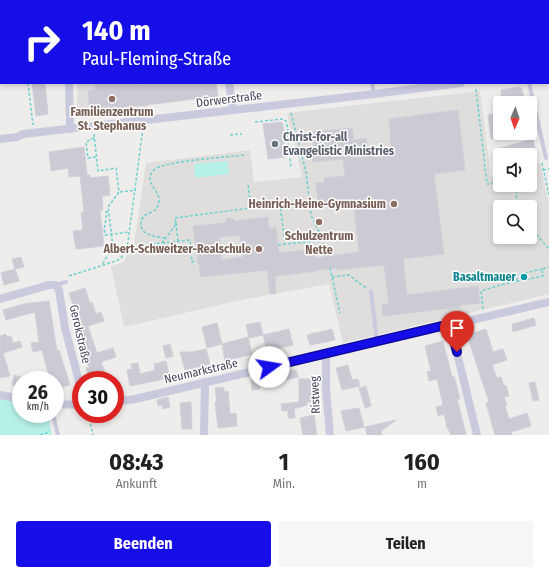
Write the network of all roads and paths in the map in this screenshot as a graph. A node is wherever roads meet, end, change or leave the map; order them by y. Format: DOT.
graph roads {
  1 [pos="28,84"];
  2 [pos="69,84"];
  3 [pos="229,84"];
  4 [pos="372,84"];
  5 [pos="452,84"];
  6 [pos="529,84"];
  7 [pos="476,89"];
  8 [pos="374,94"];
  9 [pos="233,110"];
  10 [pos="291,111"];
  11 [pos="143,120"];
  12 [pos="255,122"];
  13 [pos="33,125"];
  14 [pos="70,129"];
  15 [pos="94,134"];
  16 [pos="242,134"];
  17 [pos="230,135"];
  18 [pos="94,138"];
  19 [pos="0,139"];
  20 [pos="245,155"];
  21 [pos="96,157"];
  22 [pos="546,158"];
  23 [pos="291,168"];
  24 [pos="549,169"];
  25 [pos="544,170"];
  26 [pos="493,183"];
  27 [pos="248,185"];
  28 [pos="136,190"];
  29 [pos="548,190"];
  30 [pos="120,192"];
  31 [pos="549,195"];
  32 [pos="310,201"];
  33 [pos="280,204"];
  34 [pos="251,208"];
  35 [pos="108,212"];
  36 [pos="175,218"];
  37 [pos="129,232"];
  38 [pos="111,234"];
  39 [pos="537,235"];
  40 [pos="165,238"];
  41 [pos="323,240"];
  42 [pos="178,241"];
  43 [pos="162,243"];
  44 [pos="285,244"];
  45 [pos="278,245"];
  46 [pos="127,247"];
  47 [pos="549,249"];
  48 [pos="325,258"];
  49 [pos="195,261"];
  50 [pos="102,265"];
  51 [pos="549,267"];
  52 [pos="330,268"];
  53 [pos="542,269"];
  54 [pos="332,277"];
  55 [pos="517,281"];
  56 [pos="66,282"];
  57 [pos="56,285"];
  58 [pos="371,291"];
  59 [pos="0,299"];
  60 [pos="549,302"];
  61 [pos="340,313"];
  62 [pos="484,316"];
  63 [pos="450,324"];
  64 [pos="376,342"];
  65 [pos="326,354"];
  66 [pos="76,371"];
  67 [pos="205,382"];
  68 [pos="0,395"];
  69 [pos="12,397"];
  70 [pos="124,401"];
  71 [pos="55,423"];
  72 [pos="90,423"];
  73 [pos="57,433"];
  74 [pos="40,435"];
  75 [pos="93,435"];
  76 [pos="204,435"];
  77 [pos="330,435"];
  78 [pos="478,435"];
  1 -- 13 [label="path"];
  2 -- 14 [label="street"];
  3 -- 9 [label="street"];
  4 -- 8 [label="lane"];
  5 -- 8 [label="street, Dörwerstraße"];
  6 -- 22 [label="lane"];
  7 -- 26 [label="path"];
  8 -- 9 [label="street, Dörwerstraße"];
  9 -- 11 [label="street, Dörwerstraße"];
  10 -- 32 [label="path"];
  11 -- 14 [label="street, Dörwerstraße"];
  11 -- 28 [label="path"];
  12 -- 23 [label="path"];
  14 -- 19 [label="street, Dörwerstraße"];
  15 -- 18 [label="path"];
  16 -- 17 [label="path"];
  18 -- 21 [label="path"];
  18 -- 21 [label="path"];
  20 -- 40 [label="path"];
  21 -- 30 [label="path"];
  22 -- 25 [label="path"];
  24 -- 25 [label="path"];
  25 -- 29 [label="path"];
  27 -- 34 [label="path"];
  28 -- 30 [label="path"];
  28 -- 37 [label="path"];
  29 -- 31 [label="path"];
  30 -- 35 [label="path"];
  32 -- 33 [label="path"];
  32 -- 41 [label="path"];
  33 -- 34 [label="path"];
  33 -- 44 [label="path"];
  34 -- 36 [label="path"];
  35 -- 38 [label="path"];
  35 -- 38 [label="path"];
  36 -- 40 [label="path"];
  36 -- 42 [label="path"];
  37 -- 38 [label="path"];
  37 -- 46 [label="path"];
  38 -- 50 [label="path"];
  39 -- 47 [label="path"];
  40 -- 43 [label="path"];
  41 -- 44 [label="path"];
  41 -- 48 [label="path"];
  42 -- 43 [label="path"];
  42 -- 49 [label="path"];
  43 -- 46 [label="path"];
  44 -- 45 [label="path"];
  46 -- 50 [label="path"];
  50 -- 56 [label="path"];
  51 -- 53 [label="path"];
  52 -- 54 [label="path"];
  53 -- 55 [label="path"];
  53 -- 55 [label="path"];
  54 -- 58 [label="path"];
  54 -- 61 [label="path"];
  55 -- 62 [label="path"];
  56 -- 57 [label="lane"];
  57 -- 59 [label="street"];
  57 -- 66 [label="street, Gerokstraße"];
  58 -- 64 [label="lane"];
  60 -- 62 [label="street, Neumarkstraße"];
  62 -- 63 [label="street, Neumarkstraße"];
  63 -- 64 [label="street, Neumarkstraße"];
  63 -- 78 [label="street"];
  64 -- 65 [label="street, Neumarkstraße"];
  65 -- 67 [label="street, Neumarkstraße"];
  65 -- 77 [label="street, Ristweg"];
  67 -- 70 [label="street, Neumarkstraße"];
  67 -- 76 [label="street"];
  68 -- 69 [label="street"];
  71 -- 73 [label="lane"];
  72 -- 75 [label="path"];
  73 -- 74 [label="path"];
}
